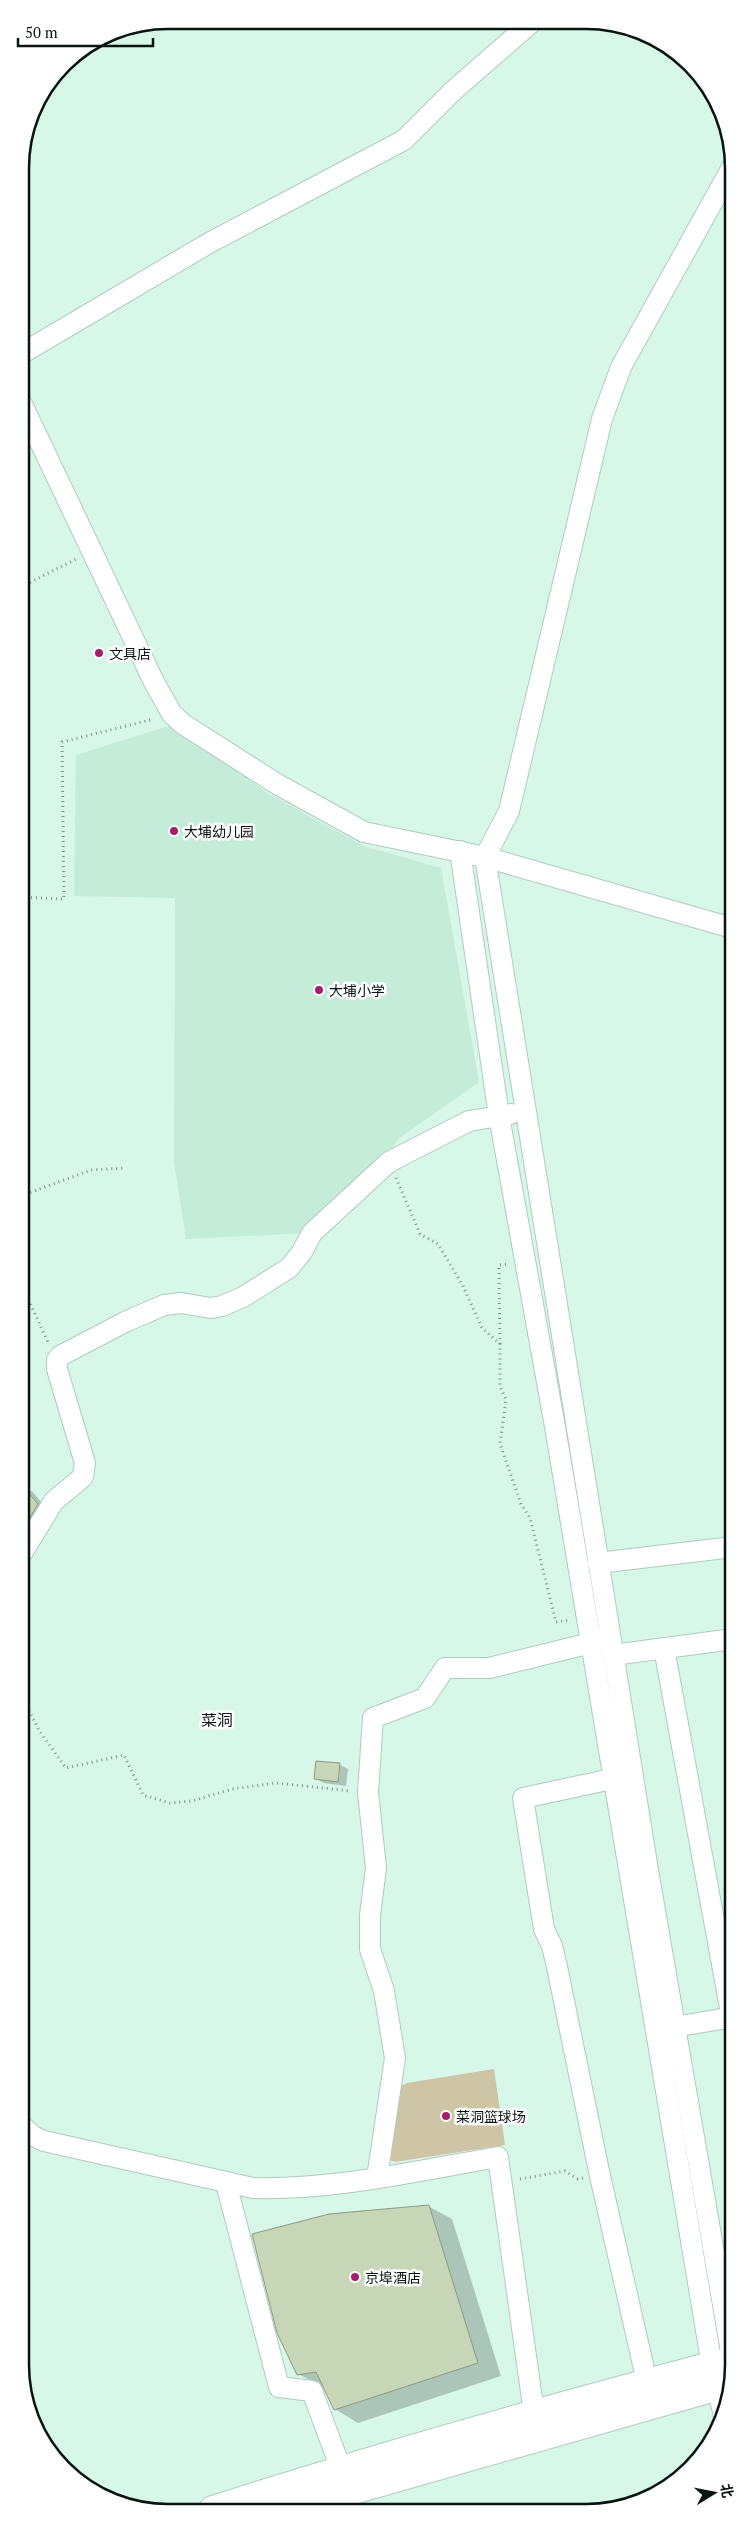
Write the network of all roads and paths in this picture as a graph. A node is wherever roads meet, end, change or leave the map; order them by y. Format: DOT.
graph roads {
  1 [pos="524,29"];
  2 [pos="725,180"];
  3 [pos="29,349"];
  4 [pos="29,419"];
  5 [pos="92,551"];
  6 [pos="29,583"];
  7 [pos="172,714"];
  8 [pos="460,851"];
  9 [pos="486,857"];
  10 [pos="29,897"];
  11 [pos="725,926"];
  12 [pos="526,1112"];
  13 [pos="499,1116"];
  14 [pos="389,1162"];
  15 [pos="124,1168"];
  16 [pos="29,1193"];
  17 [pos="526,1261"];
  18 [pos="29,1301"];
  19 [pos="500,1344"];
  20 [pos="57,1360"];
  21 [pos="29,1542"];
  22 [pos="725,1548"];
  23 [pos="598,1563"];
  24 [pos="586,1617"];
  25 [pos="725,1640"];
  26 [pos="605,1645"];
  27 [pos="664,1648"];
  28 [pos="29,1711"];
  29 [pos="623,1777"];
  30 [pos="368,1792"];
  31 [pos="725,1977"];
  32 [pos="725,2021"];
  33 [pos="674,2027"];
  34 [pos="29,2132"];
  35 [pos="565,2171"];
  36 [pos="377,2178"];
  37 [pos="502,2182"];
  38 [pos="226,2183"];
  39 [pos="725,2358"];
  40 [pos="725,2360"];
  41 [pos="725,2371"];
  42 [pos="725,2372"];
  43 [pos="647,2382"];
  44 [pos="534,2413"];
  45 [pos="341,2469"];
  46 [pos="232,2504"];
  47 [pos="309,2504"];
  1 -- 3 [label="street"];
  2 -- 9 [label="street"];
  4 -- 5 [label="street"];
  5 -- 6 [label="path"];
  5 -- 7 [label="street"];
  7 -- 8 [label="street"];
  7 -- 10 [label="path"];
  8 -- 9 [label="street"];
  8 -- 13 [label="street"];
  9 -- 11 [label="street"];
  9 -- 12 [label="street"];
  12 -- 13 [label="street"];
  12 -- 23 [label="street"];
  13 -- 14 [label="street"];
  13 -- 17 [label="street"];
  14 -- 19 [label="path"];
  14 -- 20 [label="street"];
  15 -- 16 [label="path"];
  17 -- 19 [label="path"];
  17 -- 24 [label="street"];
  18 -- 20 [label="path"];
  19 -- 24 [label="path"];
  20 -- 21 [label="street"];
  22 -- 23 [label="street"];
  23 -- 26 [label="street"];
  24 -- 26 [label="street"];
  25 -- 27 [label="street"];
  26 -- 27 [label="street"];
  26 -- 29 [label="street"];
  26 -- 30 [label="street"];
  27 -- 31 [label="street"];
  28 -- 30 [label="path"];
  29 -- 33 [label="street"];
  29 -- 40 [label="street"];
  29 -- 43 [label="street"];
  30 -- 36 [label="street"];
  32 -- 33 [label="street"];
  33 -- 39 [label="street"];
  34 -- 38 [label="street"];
  35 -- 37 [label="path"];
  36 -- 37 [label="street"];
  36 -- 38 [label="street"];
  37 -- 44 [label="street"];
  38 -- 45 [label="street"];
  41 -- 43 [label="street"];
  42 -- 47 [label="street"];
  43 -- 44 [label="street"];
  44 -- 45 [label="street"];
  45 -- 46 [label="street"];
}
